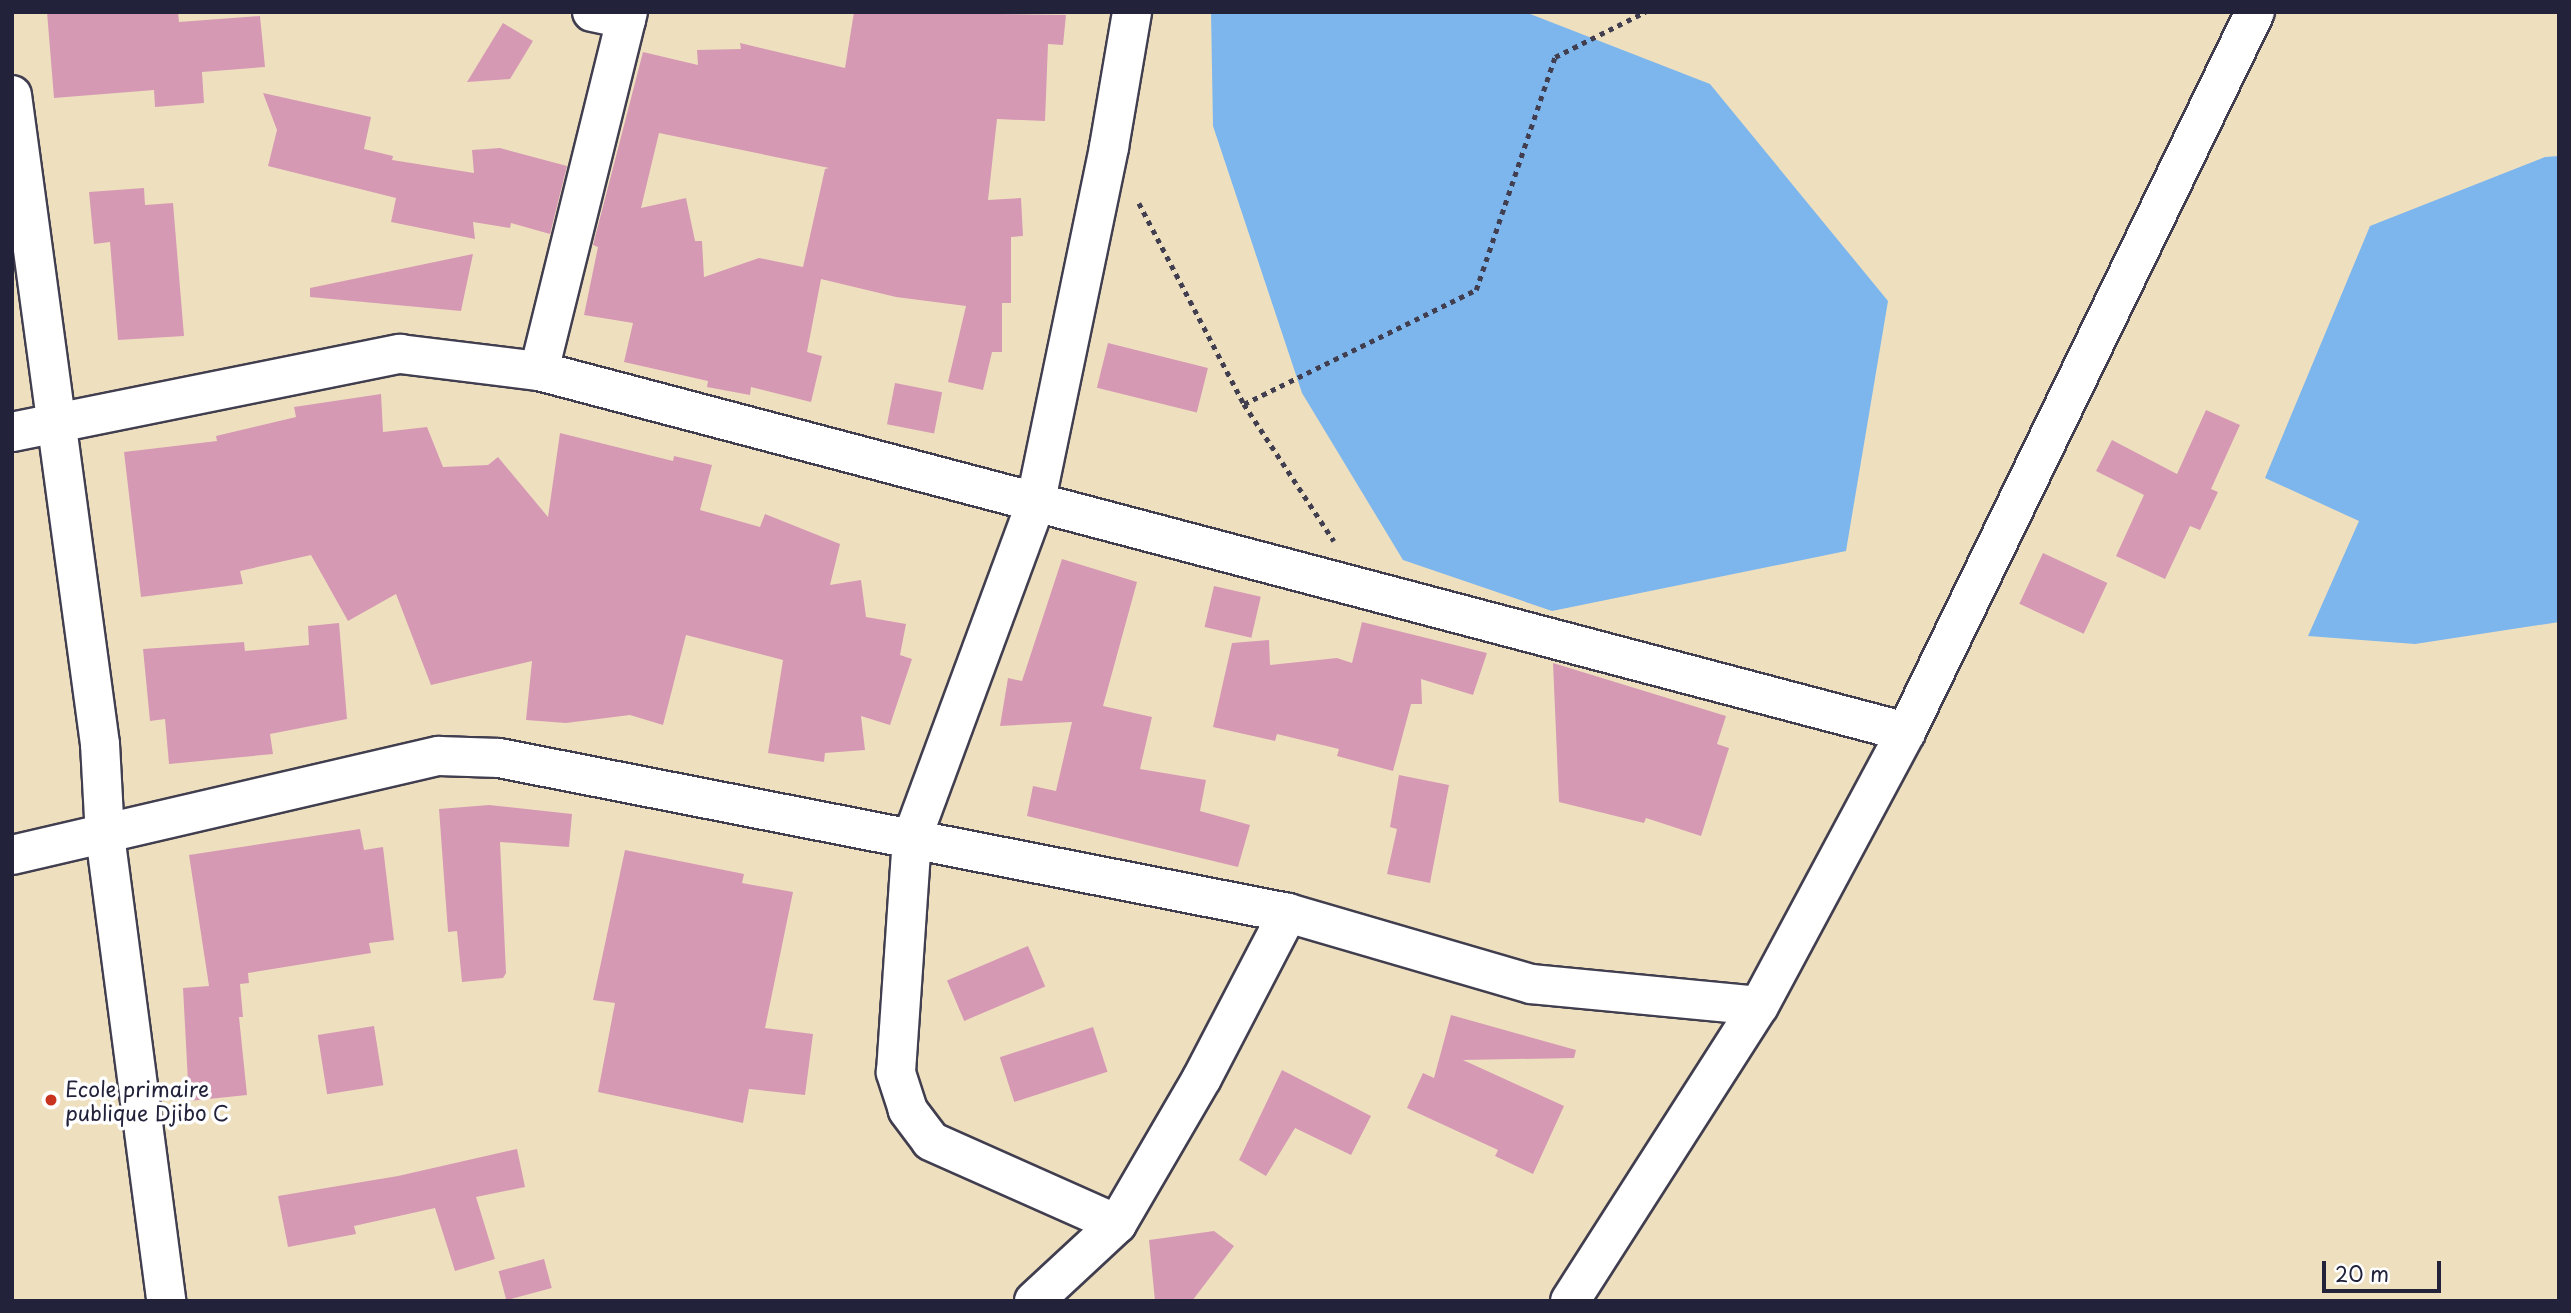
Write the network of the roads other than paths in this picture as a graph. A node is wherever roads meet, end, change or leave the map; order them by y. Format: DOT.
graph roads {
  1 [pos="1132,12"];
  2 [pos="2255,12"];
  3 [pos="615,15"];
  4 [pos="12,95"];
  5 [pos="539,371"];
  6 [pos="59,422"];
  7 [pos="12,432"];
  8 [pos="1035,505"];
  9 [pos="1906,732"];
  10 [pos="105,835"];
  11 [pos="912,838"];
  12 [pos="12,855"];
  13 [pos="1288,913"];
  14 [pos="1759,1006"];
  15 [pos="1117,1224"];
  16 [pos="166,1301"];
  17 [pos="1034,1301"];
  18 [pos="1570,1301"];
  1 -- 8 [label="street"];
  2 -- 9 [label="street"];
  3 -- 5 [label="street"];
  4 -- 6 [label="street"];
  5 -- 6 [label="street"];
  5 -- 8 [label="street"];
  6 -- 7 [label="street"];
  6 -- 10 [label="street"];
  8 -- 9 [label="street"];
  8 -- 11 [label="street"];
  9 -- 14 [label="street"];
  10 -- 11 [label="street"];
  10 -- 12 [label="street"];
  10 -- 16 [label="street"];
  11 -- 13 [label="street"];
  11 -- 15 [label="street"];
  13 -- 14 [label="street"];
  13 -- 15 [label="street"];
  14 -- 18 [label="street"];
  15 -- 17 [label="street"];
}
